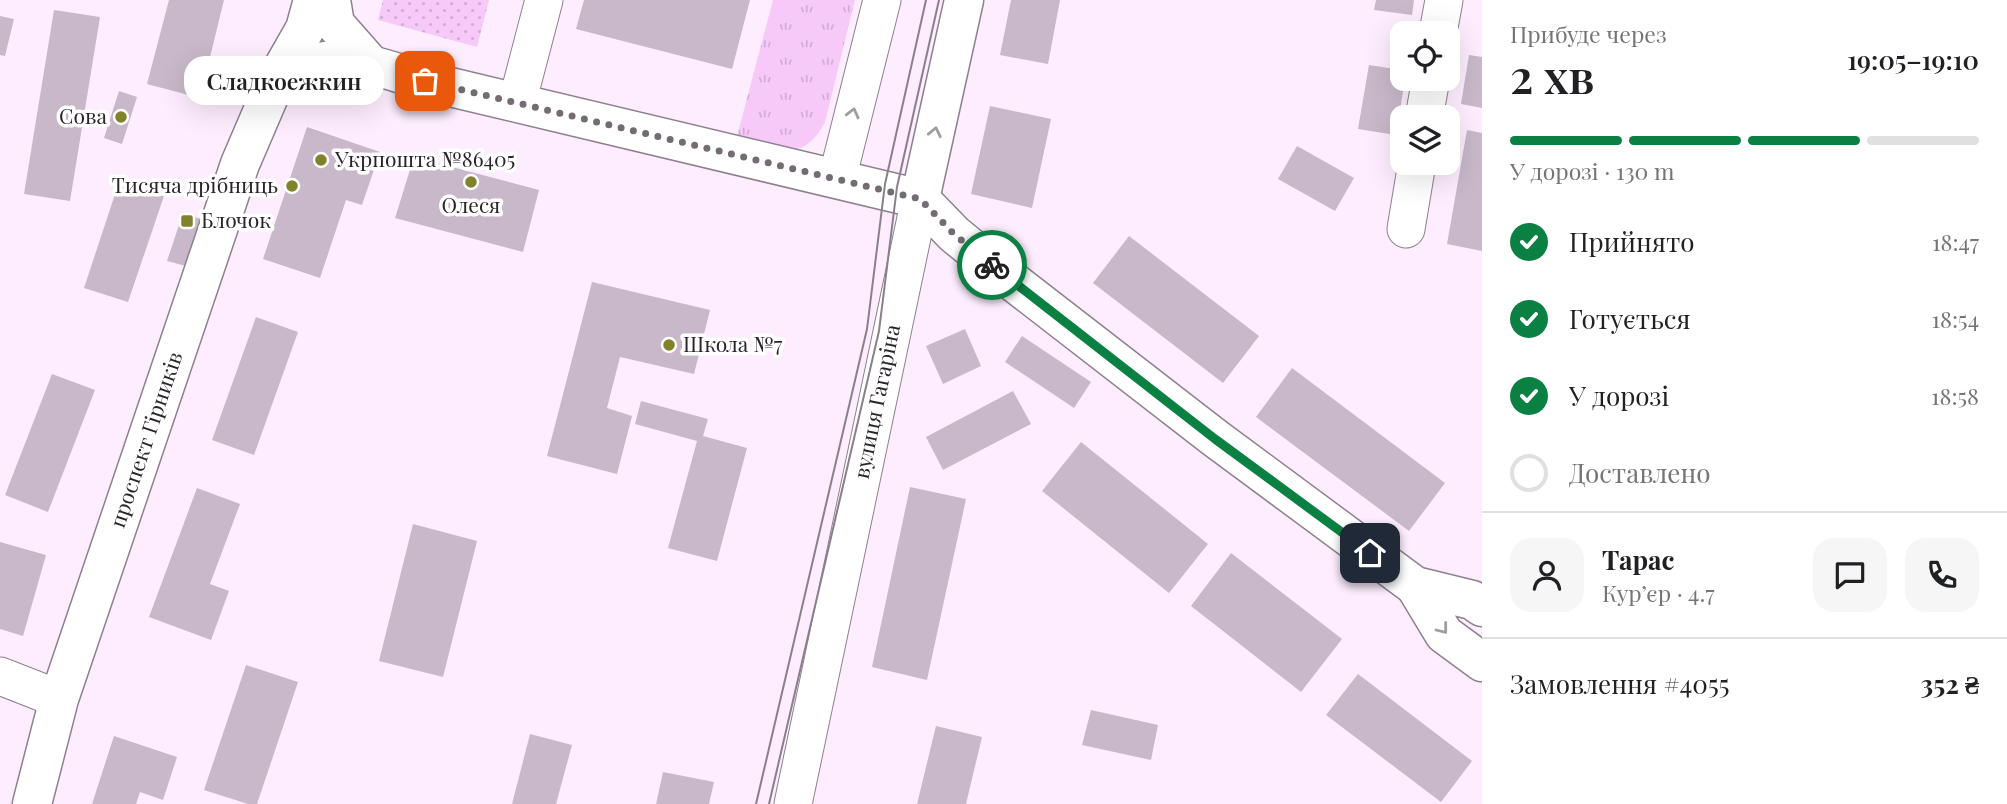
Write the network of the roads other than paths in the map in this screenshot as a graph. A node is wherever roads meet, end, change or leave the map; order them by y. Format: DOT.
graph roads {
  1 [pos="313,0"];
  2 [pos="331,0"];
  3 [pos="544,0"];
  4 [pos="882,0"];
  5 [pos="964,0"];
  6 [pos="1444,0"];
  7 [pos="1440,21"];
  8 [pos="372,66"];
  9 [pos="276,80"];
  10 [pos="517,103"];
  11 [pos="1415,175"];
  12 [pos="837,179"];
  13 [pos="920,199"];
  14 [pos="1406,229"];
  15 [pos="1415,586"];
  16 [pos="1482,607"];
  17 [pos="1482,662"];
  18 [pos="0,676"];
  19 [pos="59,699"];
  20 [pos="32,804"];
  21 [pos="793,804"];
  1 -- 9 [label="main road, проспект Гірників"];
  2 -- 8 [label="main road"];
  3 -- 10 [label="street"];
  12 -- 4 [label="street, one-way"];
  13 -- 5 [label="main road, вулиця Гагаріна, one-way"];
  6 -- 7 [label="street"];
  8 -- 9 [label="main road"];
  8 -- 10 [label="main road"];
  9 -- 19 [label="main road, проспект Гірників"];
  10 -- 12 [label="main road"];
  11 -- 14 [label="street"];
  12 -- 13 [label="main road"];
  13 -- 15 [label="main road"];
  13 -- 21 [label="street, вулиця Гагаріна"];
  15 -- 16 [label="main road"];
  15 -- 17 [label="main road, one-way"];
  18 -- 19 [label="street"];
  19 -- 20 [label="main road, проспект Гірників"];
}
